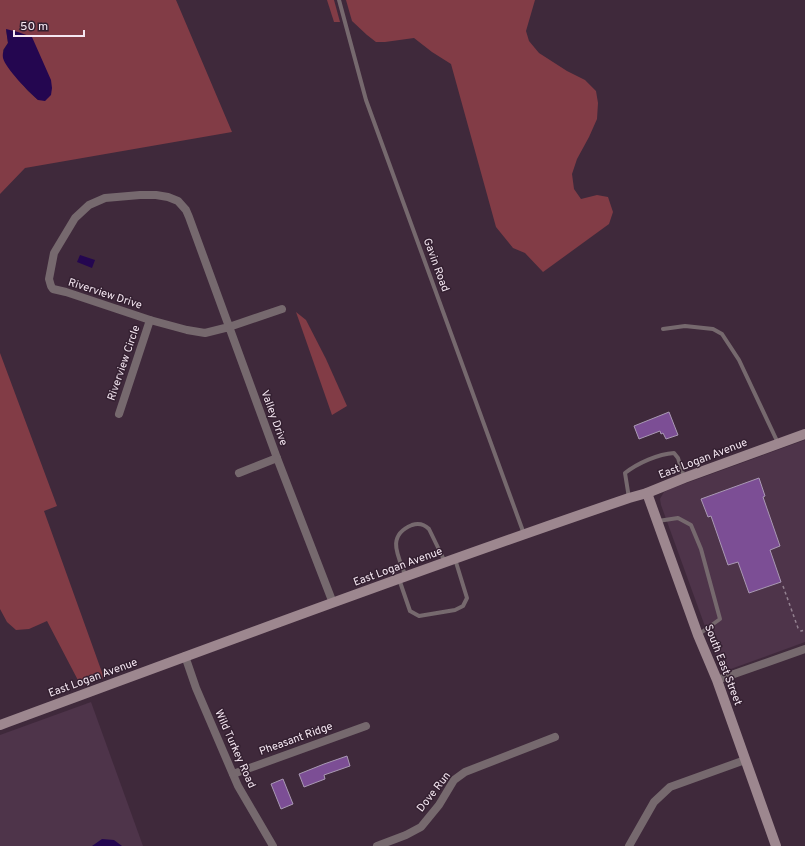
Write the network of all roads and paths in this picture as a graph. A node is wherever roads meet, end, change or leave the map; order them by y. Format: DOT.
graph roads {
  1 [pos="339,0"];
  2 [pos="197,239"];
  3 [pos="282,309"];
  4 [pos="150,320"];
  5 [pos="229,327"];
  6 [pos="664,329"];
  7 [pos="119,414"];
  8 [pos="805,434"];
  9 [pos="778,443"];
  10 [pos="276,458"];
  11 [pos="239,473"];
  12 [pos="684,478"];
  13 [pos="647,493"];
  14 [pos="629,498"];
  15 [pos="657,521"];
  16 [pos="524,534"];
  17 [pos="450,561"];
  18 [pos="402,578"];
  19 [pos="783,586"];
  20 [pos="333,603"];
  21 [pos="805,630"];
  22 [pos="698,635"];
  23 [pos="805,649"];
  24 [pos="185,656"];
  25 [pos="716,680"];
  26 [pos="0,725"];
  27 [pos="366,726"];
  28 [pos="555,737"];
  29 [pos="745,760"];
  30 [pos="232,774"];
  31 [pos="273,846"];
  32 [pos="377,846"];
  33 [pos="629,846"];
  34 [pos="776,846"];
  1 -- 16 [label="lane, Gavin Road"];
  2 -- 4 [label="street, Riverview Drive"];
  2 -- 5 [label="street, Valley Drive"];
  3 -- 5 [label="street, Riverview Drive"];
  4 -- 5 [label="street, Riverview Drive"];
  4 -- 7 [label="street, Riverview Circle"];
  5 -- 10 [label="street, Valley Drive"];
  6 -- 9 [label="lane"];
  8 -- 9 [label="street, East Logan Avenue"];
  9 -- 12 [label="street, East Logan Avenue"];
  10 -- 11 [label="street"];
  10 -- 20 [label="street, Valley Drive"];
  12 -- 13 [label="street, East Logan Avenue"];
  12 -- 14 [label="lane"];
  13 -- 14 [label="street, East Logan Avenue"];
  13 -- 15 [label="street, South East Street"];
  14 -- 16 [label="street, East Logan Avenue"];
  15 -- 22 [label="street, South East Street"];
  15 -- 22 [label="lane"];
  16 -- 17 [label="street, East Logan Avenue"];
  17 -- 18 [label="street, East Logan Avenue"];
  17 -- 18 [label="lane"];
  17 -- 18 [label="lane"];
  18 -- 20 [label="street, East Logan Avenue"];
  19 -- 21 [label="path"];
  20 -- 24 [label="street, East Logan Avenue"];
  22 -- 25 [label="street, South East Street"];
  23 -- 25 [label="street"];
  24 -- 26 [label="street, East Logan Avenue"];
  24 -- 30 [label="street, Wild Turkey Road"];
  25 -- 29 [label="street, South East Street"];
  27 -- 30 [label="street, Pheasant Ridge"];
  28 -- 32 [label="street, Dove Run"];
  29 -- 33 [label="street"];
  29 -- 34 [label="street, South East Street"];
  30 -- 31 [label="street, Wild Turkey Road"];
}
